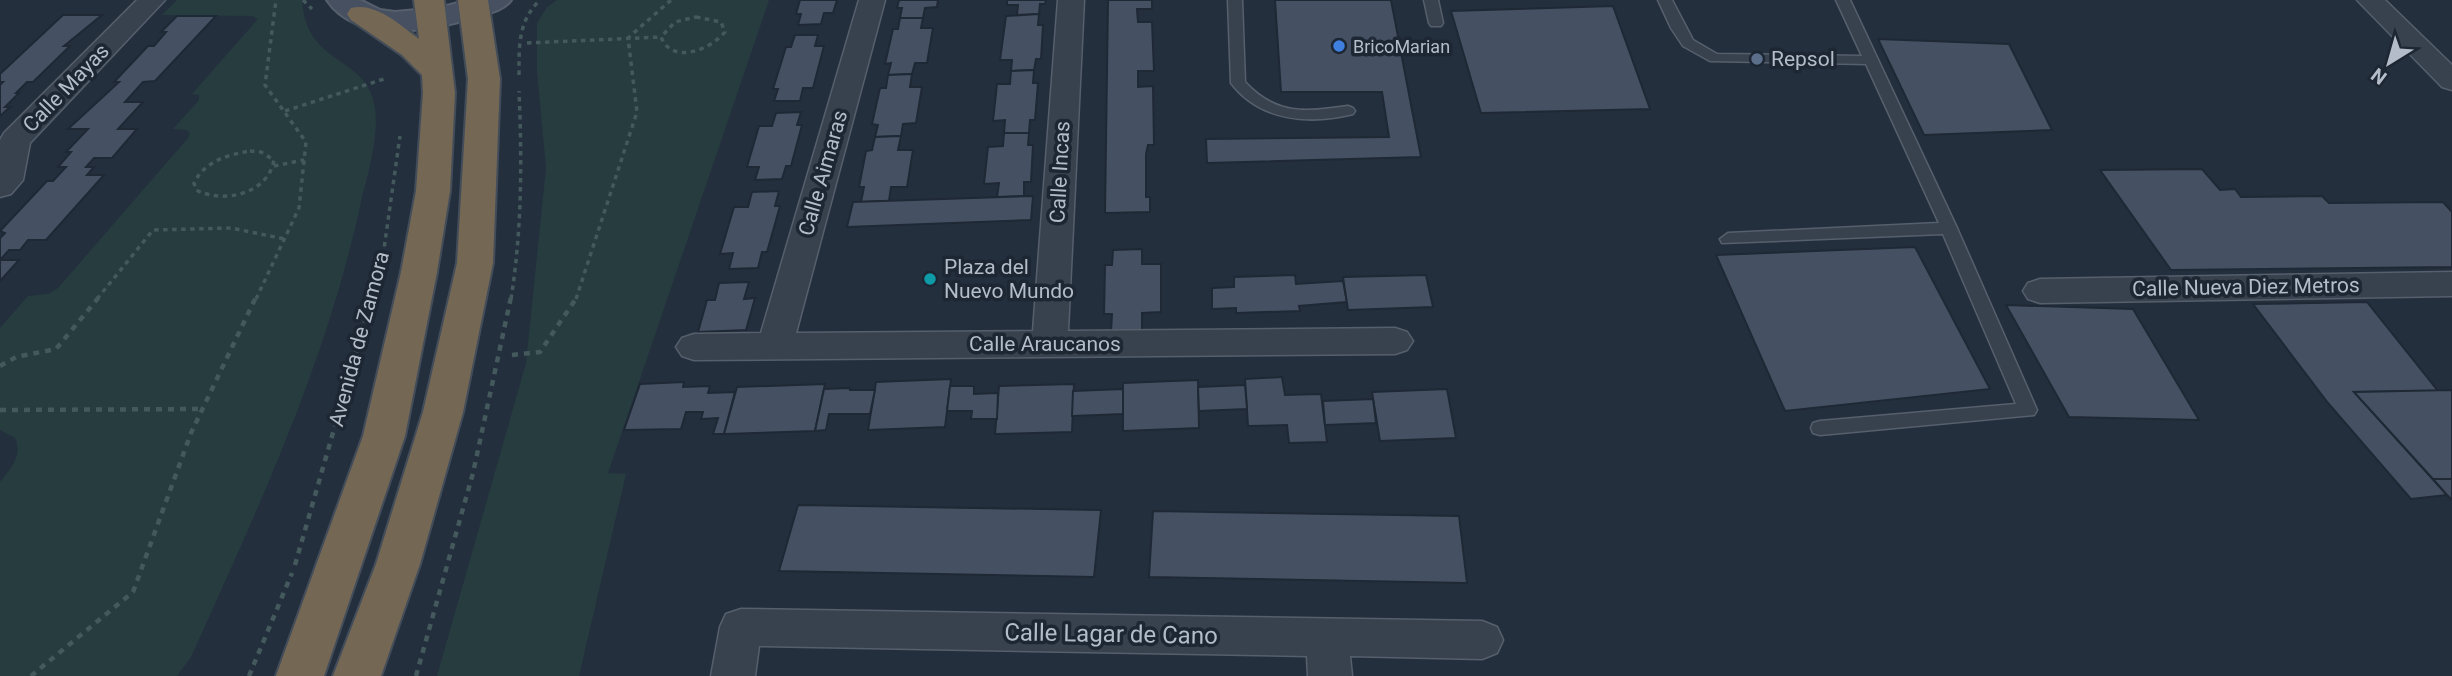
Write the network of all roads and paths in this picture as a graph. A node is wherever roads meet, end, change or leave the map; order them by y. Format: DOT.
graph roads {
  1 [pos="152,0"];
  2 [pos="276,0"];
  3 [pos="303,0"];
  4 [pos="671,0"];
  5 [pos="872,0"];
  6 [pos="1071,0"];
  7 [pos="1235,0"];
  8 [pos="1431,0"];
  9 [pos="1665,0"];
  10 [pos="1843,0"];
  11 [pos="2370,0"];
  12 [pos="481,3"];
  13 [pos="431,9"];
  14 [pos="341,10"];
  15 [pos="1436,23"];
  16 [pos="661,37"];
  17 [pos="628,38"];
  18 [pos="527,43"];
  19 [pos="1873,60"];
  20 [pos="438,74"];
  21 [pos="387,78"];
  22 [pos="2452,81"];
  23 [pos="285,111"];
  24 [pos="1348,111"];
  25 [pos="401,127"];
  26 [pos="304,160"];
  27 [pos="274,166"];
  28 [pos="0,187"];
  29 [pos="1949,228"];
  30 [pos="285,239"];
  31 [pos="1728,239"];
  32 [pos="2452,284"];
  33 [pos="2040,291"];
  34 [pos="1395,341"];
  35 [pos="1050,344"];
  36 [pos="775,345"];
  37 [pos="694,347"];
  38 [pos="512,355"];
  39 [pos="0,366"];
  40 [pos="203,409"];
  41 [pos="0,410"];
  42 [pos="1820,428"];
  43 [pos="1482,640"];
  44 [pos="1328,657"];
  45 [pos="31,676"];
  46 [pos="249,676"];
  47 [pos="300,676"];
  48 [pos="357,676"];
  49 [pos="733,676"];
  1 -- 28 [label="street, Calle Mayas"];
  2 -- 23 [label="path"];
  3 -- 14 [label="path"];
  4 -- 17 [label="path"];
  5 -- 36 [label="street, Calle Aimaras"];
  6 -- 35 [label="street, Calle Incas"];
  7 -- 24 [label="lane"];
  8 -- 15 [label="lane"];
  9 -- 19 [label="lane"];
  10 -- 19 [label="lane"];
  11 -- 22 [label="street"];
  12 -- 13 [label="main road"];
  12 -- 48 [label="highway"];
  13 -- 14 [label="main road"];
  13 -- 20 [label="highway, Avenida de Zamora"];
  14 -- 20 [label="highway"];
  16 -- 16 [label="path"];
  16 -- 17 [label="path"];
  17 -- 18 [label="path"];
  17 -- 38 [label="path"];
  19 -- 29 [label="lane"];
  20 -- 47 [label="highway, Avenida de Zamora"];
  21 -- 23 [label="path"];
  23 -- 26 [label="path"];
  25 -- 46 [label="path, Avenida de Zamora"];
  26 -- 27 [label="path"];
  26 -- 30 [label="path"];
  27 -- 27 [label="path"];
  29 -- 31 [label="lane"];
  29 -- 42 [label="lane"];
  30 -- 39 [label="path"];
  30 -- 40 [label="path"];
  32 -- 33 [label="street, Calle Nueva Diez Metros"];
  34 -- 35 [label="street, Calle Araucanos"];
  35 -- 36 [label="street, Calle Araucanos"];
  36 -- 37 [label="street, Calle Araucanos"];
  40 -- 41 [label="path"];
  40 -- 45 [label="path"];
  43 -- 44 [label="street, Calle Lagar de Cano"];
  44 -- 49 [label="street, Calle Lagar de Cano"];
}
